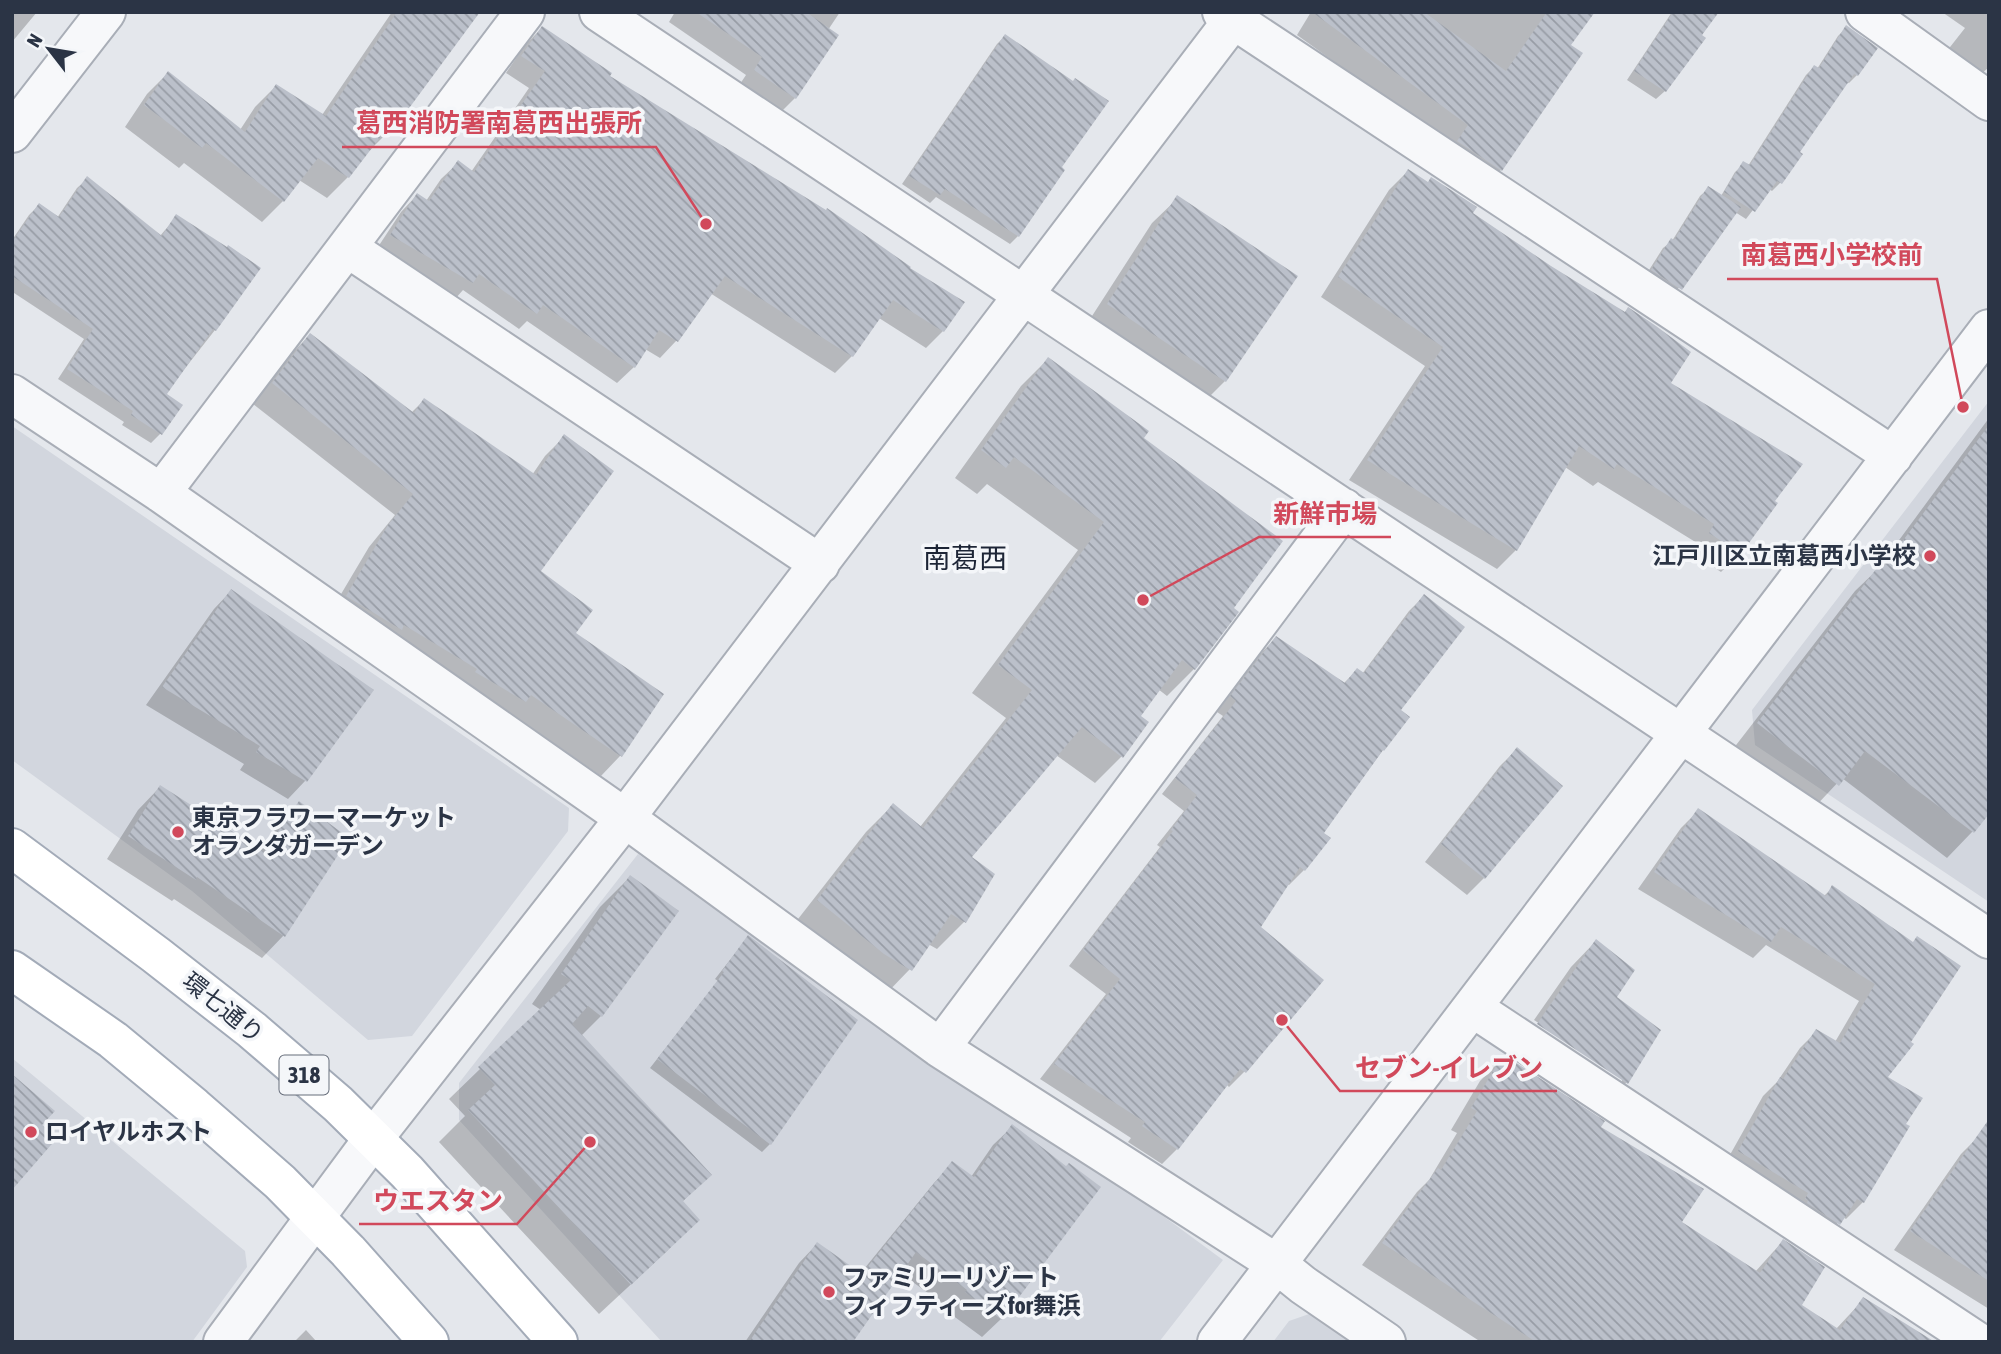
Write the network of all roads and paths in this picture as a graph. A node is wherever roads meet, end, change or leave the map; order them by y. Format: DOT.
graph roads {
  1 [pos="106,12"];
  2 [pos="525,12"];
  3 [pos="599,12"];
  4 [pos="1865,12"];
  5 [pos="1232,15"];
  6 [pos="1989,100"];
  7 [pos="12,133"];
  8 [pos="348,248"];
  9 [pos="1024,297"];
  10 [pos="1989,329"];
  11 [pos="12,394"];
  12 [pos="1893,456"];
  13 [pos="160,493"];
  14 [pos="1344,509"];
  15 [pos="820,564"];
  16 [pos="1679,734"];
  17 [pos="625,818"];
  18 [pos="12,848"];
  19 [pos="1989,939"];
  20 [pos="12,970"];
  21 [pos="1472,1008"];
  22 [pos="940,1048"];
  23 [pos="373,1139"];
  24 [pos="314,1217"];
  25 [pos="1277,1264"];
  26 [pos="223,1342"];
  27 [pos="429,1342"];
  28 [pos="558,1342"];
  29 [pos="1217,1342"];
  30 [pos="1386,1342"];
  31 [pos="1978,1342"];
  1 -- 7 [label="street"];
  2 -- 8 [label="street"];
  3 -- 9 [label="street"];
  4 -- 6 [label="street"];
  5 -- 9 [label="street"];
  5 -- 12 [label="street"];
  8 -- 13 [label="street"];
  8 -- 15 [label="street"];
  9 -- 14 [label="street"];
  9 -- 15 [label="street"];
  10 -- 12 [label="street"];
  11 -- 13 [label="street"];
  12 -- 16 [label="street"];
  13 -- 17 [label="street"];
  14 -- 16 [label="street"];
  14 -- 22 [label="street"];
  15 -- 17 [label="street"];
  16 -- 19 [label="street"];
  16 -- 21 [label="street"];
  17 -- 22 [label="street"];
  17 -- 23 [label="street"];
  18 -- 23 [label="main road, 環七通り / 318"];
  20 -- 24 [label="main road"];
  21 -- 25 [label="street"];
  21 -- 31 [label="street"];
  22 -- 25 [label="street"];
  23 -- 24 [label="street"];
  23 -- 28 [label="main road, 環七通り / 318"];
  24 -- 26 [label="street"];
  24 -- 27 [label="main road"];
  25 -- 29 [label="street"];
  25 -- 30 [label="street"];
}
